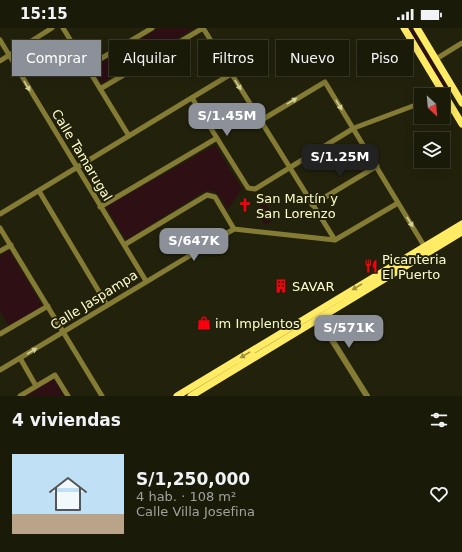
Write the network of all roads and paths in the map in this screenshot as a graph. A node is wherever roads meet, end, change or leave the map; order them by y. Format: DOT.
graph roads {
  1 [pos="52,28"];
  2 [pos="63,28"];
  3 [pos="152,28"];
  4 [pos="203,28"];
  5 [pos="404,28"];
  6 [pos="417,28"];
  7 [pos="0,40"];
  8 [pos="71,40"];
  9 [pos="210,40"];
  10 [pos="462,43"];
  11 [pos="9,55"];
  12 [pos="101,58"];
  13 [pos="436,59"];
  14 [pos="0,61"];
  15 [pos="93,76"];
  16 [pos="228,76"];
  17 [pos="232,76"];
  18 [pos="439,88"];
  19 [pos="100,89"];
  20 [pos="192,98"];
  21 [pos="462,103"];
  22 [pos="414,106"];
  23 [pos="450,106"];
  24 [pos="260,121"];
  25 [pos="462,124"];
  26 [pos="354,128"];
  27 [pos="129,136"];
  28 [pos="217,138"];
  29 [pos="376,166"];
  30 [pos="77,168"];
  31 [pos="289,168"];
  32 [pos="39,191"];
  33 [pos="398,203"];
  34 [pos="312,205"];
  35 [pos="100,207"];
  36 [pos="0,214"];
  37 [pos="462,224"];
  38 [pos="0,228"];
  39 [pos="234,229"];
  40 [pos="462,232"];
  41 [pos="335,240"];
  42 [pos="11,245"];
  43 [pos="124,245"];
  44 [pos="426,250"];
  45 [pos="0,252"];
  46 [pos="146,281"];
  47 [pos="107,305"];
  48 [pos="48,306"];
  49 [pos="317,316"];
  50 [pos="63,332"];
  51 [pos="0,334"];
  52 [pos="20,358"];
  53 [pos="0,370"];
  54 [pos="36,386"];
  55 [pos="20,396"];
  56 [pos="68,396"];
  57 [pos="102,396"];
  58 [pos="177,396"];
  59 [pos="191,396"];
  60 [pos="367,396"];
  1 -- 11 [label="street"];
  2 -- 8 [label="street"];
  3 -- 12 [label="street"];
  4 -- 9 [label="street"];
  4 -- 19 [label="street"];
  5 -- 18 [label="main road"];
  6 -- 13 [label="main road"];
  7 -- 11 [label="street, Calle Tamarugal"];
  10 -- 13 [label="street"];
  11 -- 14 [label="street"];
  11 -- 30 [label="street, Calle Tamarugal, one-way"];
  13 -- 21 [label="main road"];
  15 -- 19 [label="street"];
  16 -- 20 [label="street"];
  17 -- 24 [label="street, one-way"];
  19 -- 27 [label="street"];
  20 -- 27 [label="street"];
  20 -- 28 [label="street"];
  22 -- 26 [label="street"];
  23 -- 25 [label="main road"];
  24 -- 26 [label="street, one-way"];
  24 -- 31 [label="street"];
  26 -- 29 [label="street"];
  26 -- 31 [label="street"];
  27 -- 30 [label="street"];
  28 -- 31 [label="street"];
  28 -- 35 [label="street"];
  29 -- 33 [label="street"];
  29 -- 34 [label="street"];
  30 -- 32 [label="street"];
  30 -- 35 [label="street, Calle Tamarugal"];
  31 -- 34 [label="street"];
  32 -- 36 [label="street"];
  32 -- 47 [label="street"];
  33 -- 41 [label="street"];
  33 -- 44 [label="street, one-way"];
  34 -- 41 [label="street"];
  35 -- 43 [label="street, Calle Tamarugal"];
  37 -- 44 [label="main road"];
  38 -- 42 [label="street"];
  39 -- 41 [label="street"];
  39 -- 43 [label="street"];
  39 -- 46 [label="street, Calle Jaspampa"];
  40 -- 44 [label="main road"];
  42 -- 45 [label="street"];
  42 -- 48 [label="street"];
  43 -- 46 [label="street, Calle Tamarugal"];
  44 -- 49 [label="main road"];
  46 -- 47 [label="street, Calle Jaspampa"];
  47 -- 50 [label="street, Calle Jaspampa"];
  48 -- 50 [label="street"];
  48 -- 51 [label="street"];
  49 -- 58 [label="main road, one-way"];
  49 -- 59 [label="main road"];
  49 -- 60 [label="street"];
  52 -- 50 [label="street, Calle Jaspampa, one-way"];
  50 -- 57 [label="street"];
  52 -- 53 [label="street, Calle Jaspampa"];
  52 -- 54 [label="street"];
  54 -- 55 [label="street"];
  54 -- 56 [label="street"];
}
